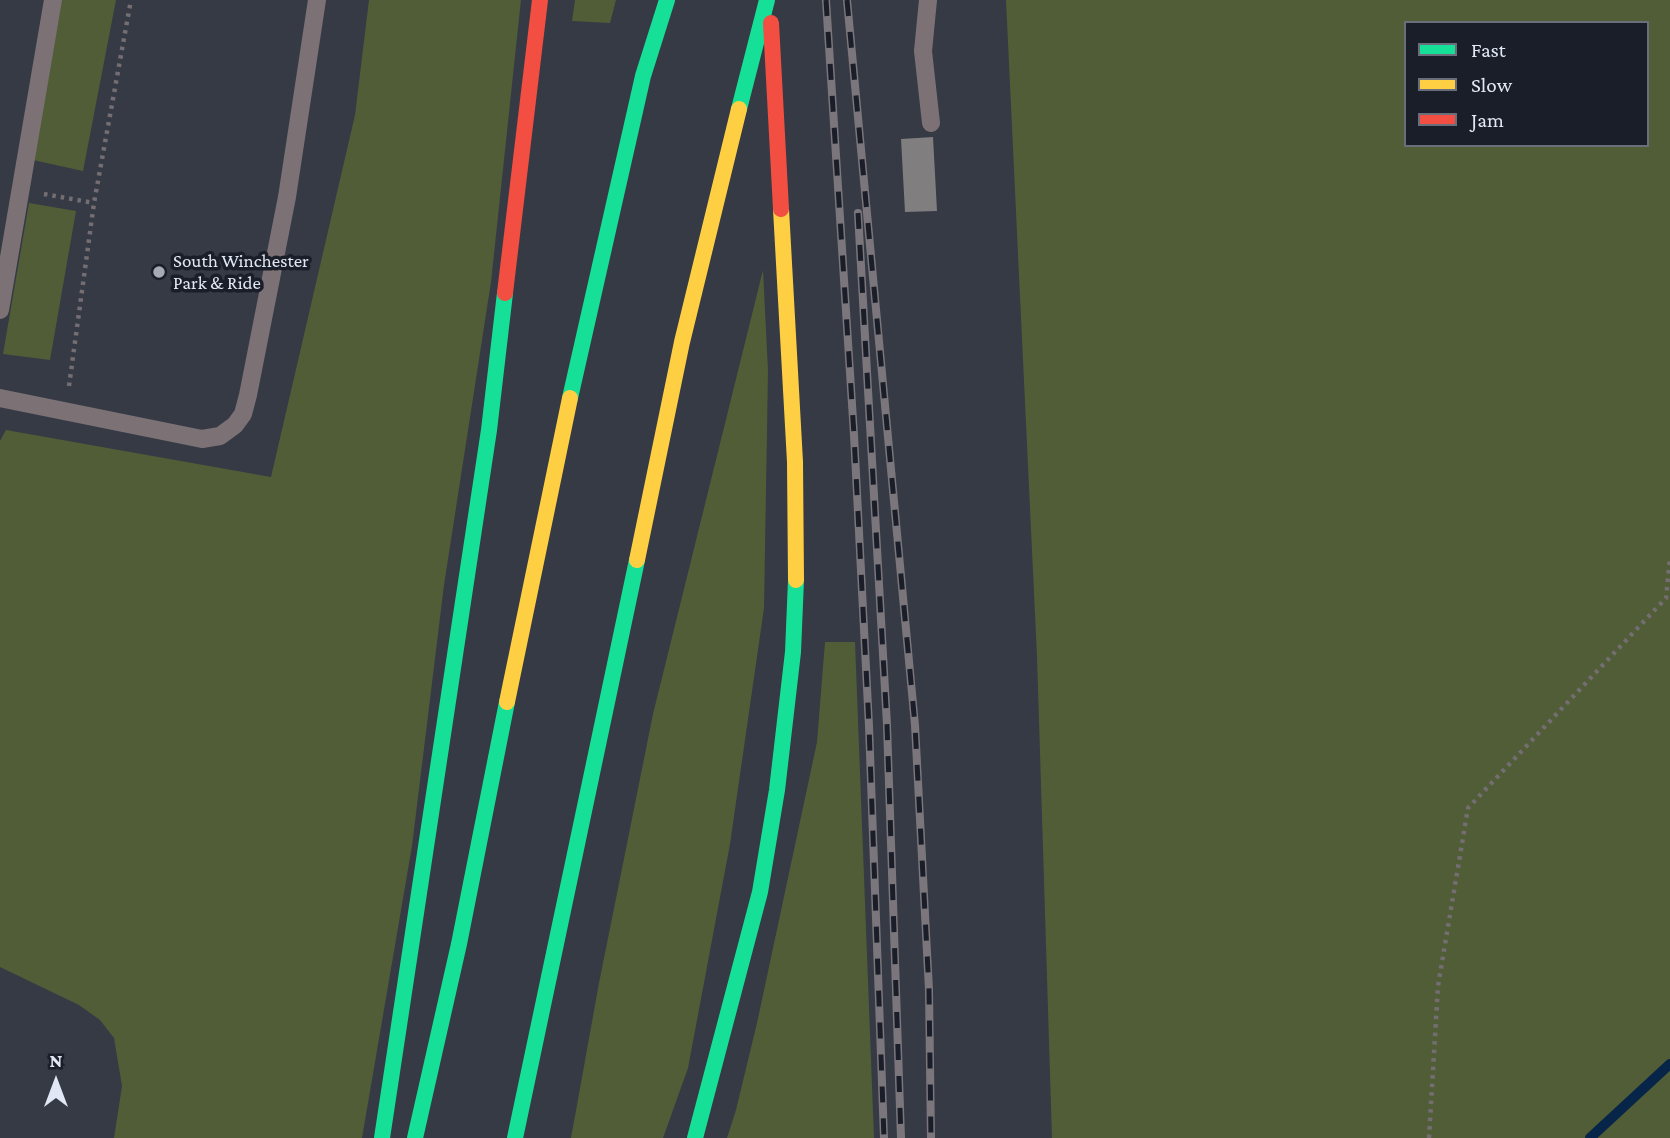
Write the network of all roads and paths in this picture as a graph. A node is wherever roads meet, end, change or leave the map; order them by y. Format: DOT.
graph roads {
  1 [pos="52,0"];
  2 [pos="131,0"];
  3 [pos="317,0"];
  4 [pos="540,0"];
  5 [pos="667,0"];
  6 [pos="769,0"];
  7 [pos="928,0"];
  8 [pos="932,123"];
  9 [pos="0,310"];
  10 [pos="69,386"];
  11 [pos="0,398"];
  12 [pos="1670,558"];
  13 [pos="382,1138"];
  14 [pos="415,1138"];
  15 [pos="515,1138"];
  16 [pos="695,1138"];
  17 [pos="1429,1138"];
  1 -- 9 [label="lane"];
  2 -- 10 [label="path"];
  3 -- 11 [label="lane"];
  4 -- 13 [label="highway"];
  5 -- 14 [label="highway"];
  6 -- 15 [label="highway"];
  6 -- 16 [label="highway"];
  7 -- 8 [label="lane"];
  12 -- 17 [label="path"];
}
